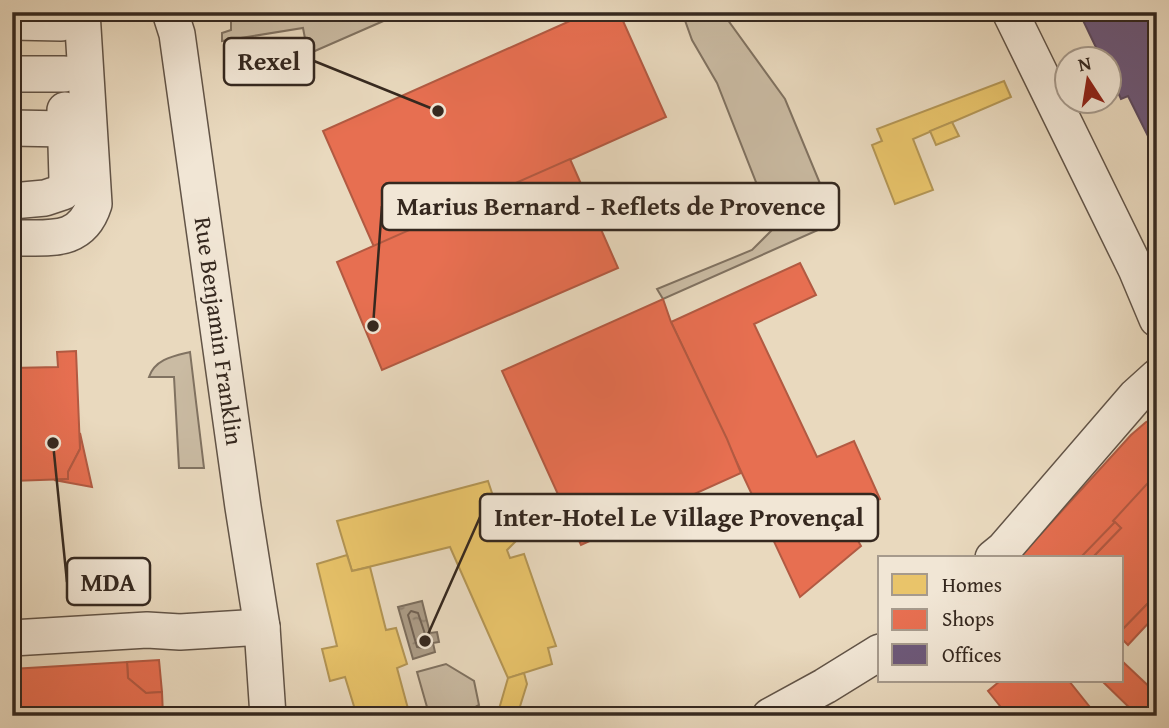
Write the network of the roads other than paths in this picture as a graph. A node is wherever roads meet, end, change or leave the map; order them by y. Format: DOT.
graph roads {
  1 [pos="1010,12"];
  2 [pos="68,16"];
  3 [pos="177,20"];
  4 [pos="12,22"];
  5 [pos="12,74"];
  6 [pos="64,74"];
  7 [pos="12,128"];
  8 [pos="66,129"];
  9 [pos="12,201"];
  10 [pos="12,238"];
  11 [pos="1157,319"];
  12 [pos="1157,377"];
  13 [pos="995,556"];
  14 [pos="262,627"];
  15 [pos="12,638"];
  16 [pos="878,653"];
  17 [pos="268,716"];
  18 [pos="291,716"];
  19 [pos="770,716"];
  1 -- 11 [label="street"];
  2 -- 4 [label="street"];
  2 -- 6 [label="street"];
  2 -- 10 [label="street"];
  3 -- 14 [label="street, Rue Benjamin Franklin"];
  5 -- 6 [label="street"];
  6 -- 8 [label="street"];
  7 -- 8 [label="street"];
  8 -- 9 [label="street"];
  12 -- 13 [label="street"];
  14 -- 15 [label="street"];
  14 -- 17 [label="street, Rue Benjamin Franklin"];
  14 -- 18 [label="street, Rue Benjamin Franklin"];
  16 -- 19 [label="street"];
}
